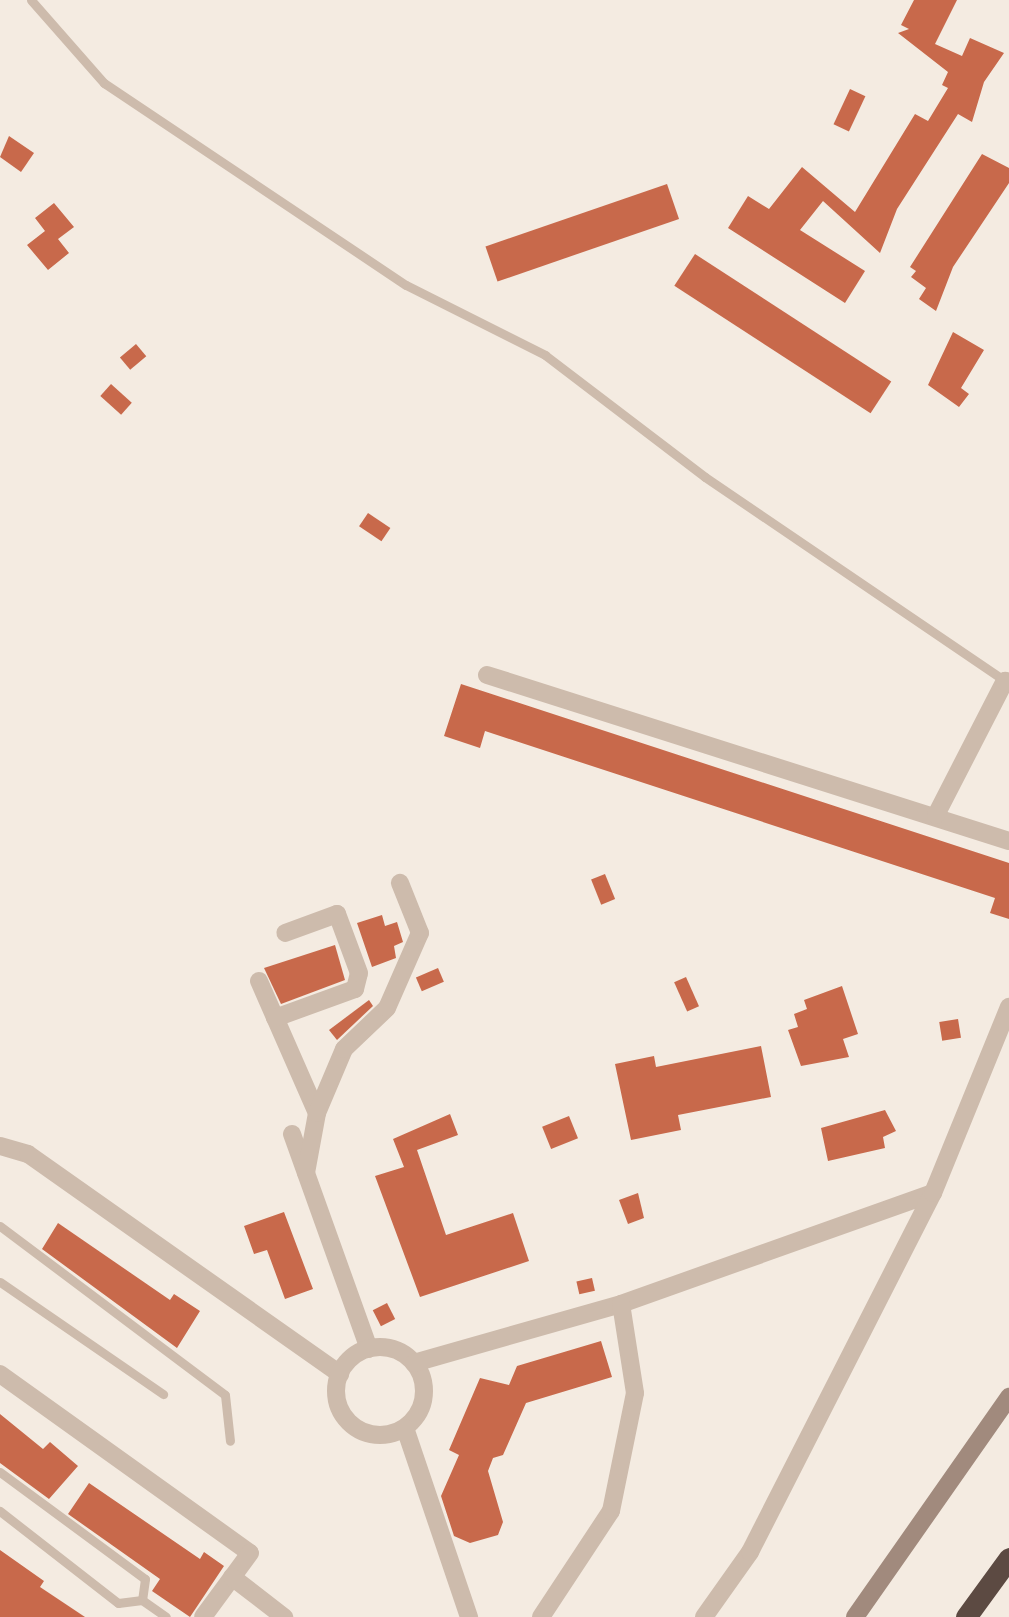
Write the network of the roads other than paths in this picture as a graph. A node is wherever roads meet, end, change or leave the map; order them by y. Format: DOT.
graph roads {
  1 [pos="31,0"];
  2 [pos="487,675"];
  3 [pos="1007,683"];
  4 [pos="936,815"];
  5 [pos="1009,841"];
  6 [pos="400,883"];
  7 [pos="285,933"];
  8 [pos="259,981"];
  9 [pos="1009,1007"];
  10 [pos="275,1018"];
  11 [pos="317,1113"];
  12 [pos="292,1134"];
  13 [pos="0,1146"];
  14 [pos="306,1174"];
  15 [pos="933,1193"];
  16 [pos="0,1226"];
  17 [pos="0,1282"];
  18 [pos="621,1304"];
  19 [pos="369,1349"];
  20 [pos="414,1363"];
  21 [pos="0,1374"];
  22 [pos="340,1374"];
  23 [pos="163,1394"];
  24 [pos="1009,1397"];
  25 [pos="405,1428"];
  26 [pos="230,1441"];
  27 [pos="0,1472"];
  28 [pos="0,1511"];
  29 [pos="1009,1558"];
  30 [pos="232,1577"];
  31 [pos="142,1600"];
  32 [pos="166,1617"];
  33 [pos="203,1617"];
  34 [pos="284,1617"];
  35 [pos="469,1617"];
  36 [pos="541,1617"];
  37 [pos="704,1617"];
  38 [pos="855,1617"];
  39 [pos="966,1617"];
  1 -- 3 [label="lane"];
  2 -- 4 [label="street"];
  3 -- 4 [label="street"];
  4 -- 5 [label="street"];
  6 -- 11 [label="street"];
  7 -- 10 [label="street"];
  8 -- 10 [label="street"];
  9 -- 15 [label="street"];
  10 -- 11 [label="street"];
  11 -- 14 [label="street"];
  12 -- 14 [label="street"];
  13 -- 22 [label="street"];
  14 -- 19 [label="street"];
  15 -- 18 [label="street"];
  15 -- 37 [label="street"];
  16 -- 26 [label="lane"];
  17 -- 23 [label="lane"];
  18 -- 20 [label="street"];
  18 -- 36 [label="street"];
  19 -- 20 [label="street"];
  19 -- 22 [label="street"];
  20 -- 25 [label="street"];
  21 -- 30 [label="street"];
  22 -- 25 [label="street"];
  24 -- 38 [label="main road"];
  25 -- 35 [label="street"];
  27 -- 31 [label="lane"];
  28 -- 31 [label="lane"];
  29 -- 39 [label="highway"];
  30 -- 33 [label="street"];
  30 -- 34 [label="street"];
  31 -- 32 [label="lane"];
}
